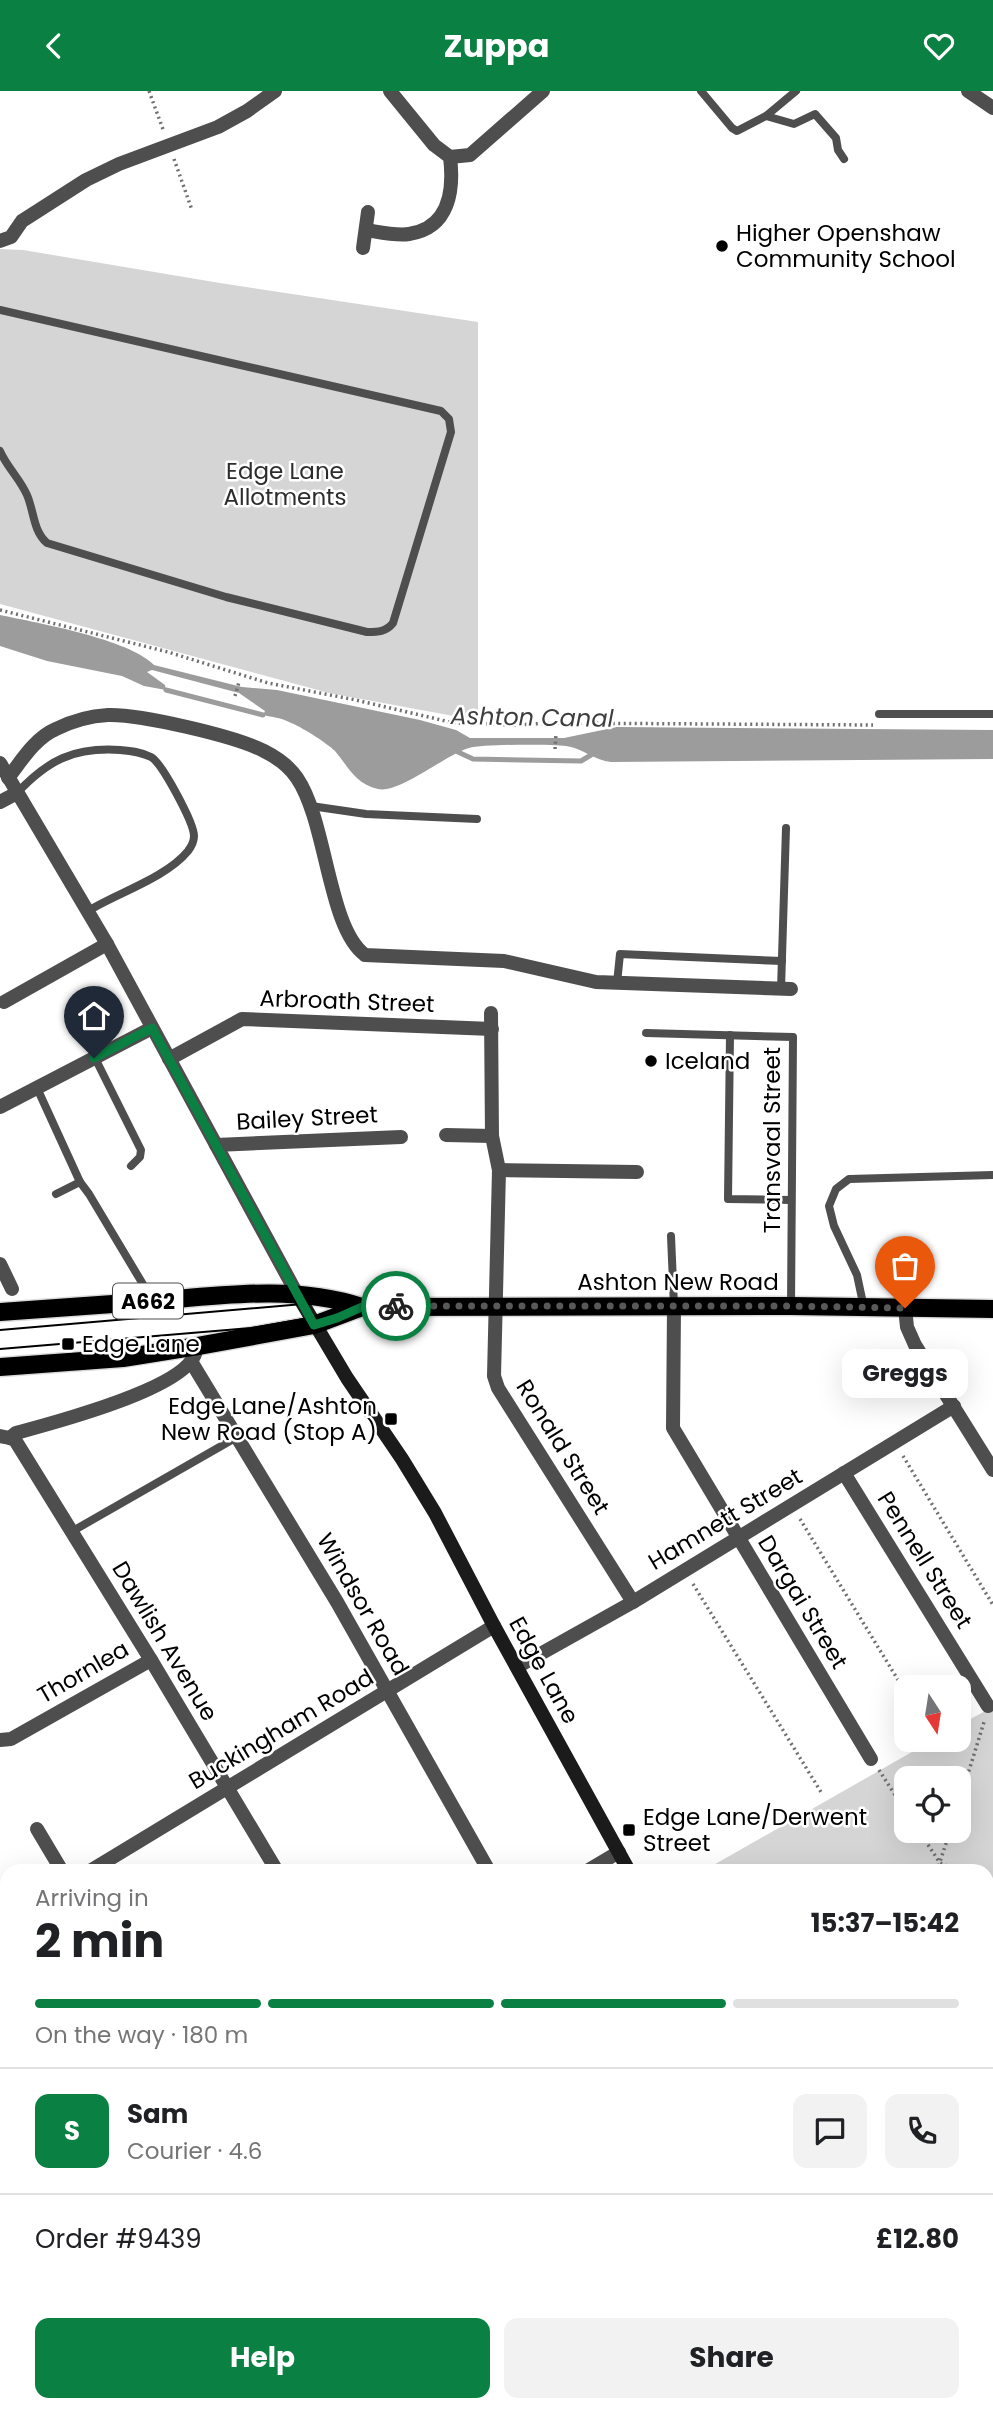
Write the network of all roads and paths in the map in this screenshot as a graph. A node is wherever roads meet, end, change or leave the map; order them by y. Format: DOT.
graph roads {
  1 [pos="275,91"];
  2 [pos="390,91"];
  3 [pos="543,91"];
  4 [pos="701,91"];
  5 [pos="796,91"];
  6 [pos="968,91"];
  7 [pos="993,109"];
  8 [pos="766,116"];
  9 [pos="450,157"];
  10 [pos="844,159"];
  11 [pos="368,212"];
  12 [pos="366,230"];
  13 [pos="0,241"];
  14 [pos="363,248"];
  15 [pos="0,310"];
  16 [pos="0,451"];
  17 [pos="0,610"];
  18 [pos="239,682"];
  19 [pos="235,695"];
  20 [pos="878,714"];
  21 [pos="993,714"];
  22 [pos="885,725"];
  23 [pos="556,734"];
  24 [pos="555,749"];
  25 [pos="0,764"];
  26 [pos="8,778"];
  27 [pos="17,793"];
  28 [pos="0,802"];
  29 [pos="311,806"];
  30 [pos="477,820"];
  31 [pos="786,828"];
  32 [pos="88,911"];
  33 [pos="107,944"];
  34 [pos="782,961"];
  35 [pos="617,983"];
  36 [pos="786,989"];
  37 [pos="4,1002"];
  38 [pos="491,1013"];
  39 [pos="152,1028"];
  40 [pos="492,1029"];
  41 [pos="646,1033"];
  42 [pos="730,1035"];
  43 [pos="94,1058"];
  44 [pos="169,1059"];
  45 [pos="37,1088"];
  46 [pos="0,1107"];
  47 [pos="446,1135"];
  48 [pos="492,1136"];
  49 [pos="401,1137"];
  50 [pos="216,1145"];
  51 [pos="131,1166"];
  52 [pos="499,1170"];
  53 [pos="637,1172"];
  54 [pos="993,1175"];
  55 [pos="80,1182"];
  56 [pos="56,1194"];
  57 [pos="791,1200"];
  58 [pos="671,1236"];
  59 [pos="0,1264"];
  60 [pos="12,1289"];
  61 [pos="297,1294"];
  62 [pos="153,1301"];
  63 [pos="495,1305"];
  64 [pos="790,1306"];
  65 [pos="362,1307"];
  66 [pos="674,1307"];
  67 [pos="864,1308"];
  68 [pos="905,1308"];
  69 [pos="993,1309"];
  70 [pos="0,1312"];
  71 [pos="314,1325"];
  72 [pos="195,1354"];
  73 [pos="0,1367"];
  74 [pos="954,1406"];
  75 [pos="5,1437"];
  76 [pos="237,1437"];
  77 [pos="894,1442"];
  78 [pos="993,1470"];
  79 [pos="844,1473"];
  80 [pos="791,1505"];
  81 [pos="71,1532"];
  82 [pos="738,1537"];
  83 [pos="684,1570"];
  84 [pos="633,1602"];
  85 [pos="993,1605"];
  86 [pos="494,1626"];
  87 [pos="151,1660"];
  88 [pos="517,1667"];
  89 [pos="895,1675"];
  90 [pos="387,1691"];
  91 [pos="989,1706"];
  92 [pos="0,1740"];
  93 [pos="871,1759"];
  94 [pos="970,1766"];
  95 [pos="227,1788"];
  96 [pos="821,1792"];
  97 [pos="894,1794"];
  98 [pos="37,1829"];
  99 [pos="927,1843"];
  100 [pos="946,1843"];
  101 [pos="619,1852"];
  102 [pos="940,1863"];
  103 [pos="58,1864"];
  104 [pos="102,1864"];
  105 [pos="272,1864"];
  106 [pos="485,1864"];
  107 [pos="599,1864"];
  108 [pos="625,1864"];
  1 -- 13 [label="street"];
  2 -- 9 [label="street"];
  3 -- 9 [label="street"];
  4 -- 8 [label="lane"];
  5 -- 8 [label="lane"];
  6 -- 7 [label="street"];
  8 -- 10 [label="lane"];
  9 -- 12 [label="street"];
  11 -- 12 [label="street"];
  12 -- 14 [label="street"];
  15 -- 16 [label="lane"];
  17 -- 22 [label="path"];
  18 -- 19 [label="path"];
  20 -- 21 [label="lane"];
  23 -- 24 [label="path"];
  25 -- 26 [label="street, Edge Lane"];
  26 -- 27 [label="street, Edge Lane"];
  26 -- 29 [label="street"];
  27 -- 28 [label="street"];
  27 -- 32 [label="street, Edge Lane"];
  27 -- 32 [label="lane"];
  29 -- 30 [label="lane"];
  29 -- 35 [label="street"];
  31 -- 34 [label="lane"];
  32 -- 33 [label="street, Edge Lane"];
  33 -- 37 [label="street"];
  33 -- 39 [label="street, Edge Lane"];
  34 -- 35 [label="lane"];
  34 -- 36 [label="lane"];
  35 -- 36 [label="street"];
  38 -- 40 [label="street, Ronald Street"];
  39 -- 43 [label="street"];
  39 -- 44 [label="street, Edge Lane"];
  40 -- 44 [label="street, Arbroath Street"];
  40 -- 48 [label="street, Ronald Street"];
  41 -- 42 [label="lane, Transvaal Street"];
  42 -- 57 [label="lane, Transvaal Street"];
  42 -- 57 [label="lane"];
  43 -- 45 [label="street"];
  43 -- 51 [label="lane"];
  44 -- 50 [label="street, Edge Lane"];
  45 -- 46 [label="street"];
  45 -- 55 [label="lane"];
  47 -- 48 [label="street"];
  48 -- 52 [label="street, Ronald Street"];
  49 -- 50 [label="street, Bailey Street"];
  50 -- 61 [label="street, Edge Lane"];
  52 -- 53 [label="street"];
  52 -- 63 [label="street, Ronald Street"];
  54 -- 67 [label="lane"];
  55 -- 56 [label="lane"];
  55 -- 62 [label="lane"];
  57 -- 64 [label="lane, Transvaal Street"];
  58 -- 66 [label="lane"];
  59 -- 60 [label="street"];
  61 -- 62 [label="main road, A662"];
  61 -- 65 [label="main road, A662"];
  61 -- 71 [label="street, Edge Lane"];
  62 -- 70 [label="main road, A662"];
  63 -- 65 [label="main road, Ashton New Road / A662"];
  63 -- 66 [label="main road, Ashton New Road / A662"];
  63 -- 84 [label="street, Ronald Street"];
  64 -- 66 [label="main road, Ashton New Road / A662"];
  64 -- 67 [label="main road, Ashton New Road / A662"];
  65 -- 71 [label="main road, A662"];
  66 -- 82 [label="street, Dargai Street"];
  67 -- 68 [label="main road, Ashton New Road / A662"];
  68 -- 69 [label="main road, Ashton New Road / A662"];
  68 -- 74 [label="street"];
  71 -- 72 [label="main road, A662"];
  71 -- 86 [label="street, Edge Lane"];
  72 -- 73 [label="main road, A662"];
  72 -- 75 [label="street"];
  72 -- 76 [label="street, Windsor Road"];
  74 -- 77 [label="street, Hamnett Street"];
  74 -- 78 [label="street"];
  75 -- 81 [label="street, Dawlish Avenue"];
  76 -- 81 [label="lane"];
  76 -- 90 [label="street, Windsor Road"];
  77 -- 79 [label="street, Hamnett Street"];
  77 -- 85 [label="path"];
  79 -- 80 [label="street, Hamnett Street"];
  79 -- 91 [label="street, Pennell Street"];
  80 -- 82 [label="street, Hamnett Street"];
  80 -- 89 [label="path"];
  81 -- 87 [label="street, Dawlish Avenue"];
  82 -- 83 [label="street, Hamnett Street"];
  82 -- 93 [label="street, Dargai Street"];
  83 -- 84 [label="street, Hamnett Street"];
  83 -- 96 [label="path"];
  84 -- 88 [label="street, Hamnett Street"];
  86 -- 88 [label="street, Edge Lane"];
  86 -- 90 [label="street, Buckingham Road"];
  87 -- 92 [label="street, Thornlea"];
  87 -- 95 [label="street, Dawlish Avenue"];
  88 -- 101 [label="street, Edge Lane"];
  90 -- 95 [label="street, Buckingham Road"];
  90 -- 106 [label="street, Windsor Road"];
  91 -- 94 [label="path"];
  93 -- 97 [label="path"];
  95 -- 104 [label="street, Buckingham Road"];
  95 -- 105 [label="street, Dawlish Avenue"];
  98 -- 103 [label="street"];
  99 -- 102 [label="path"];
  100 -- 102 [label="path"];
  101 -- 107 [label="street"];
  101 -- 108 [label="street, Edge Lane"];
}
